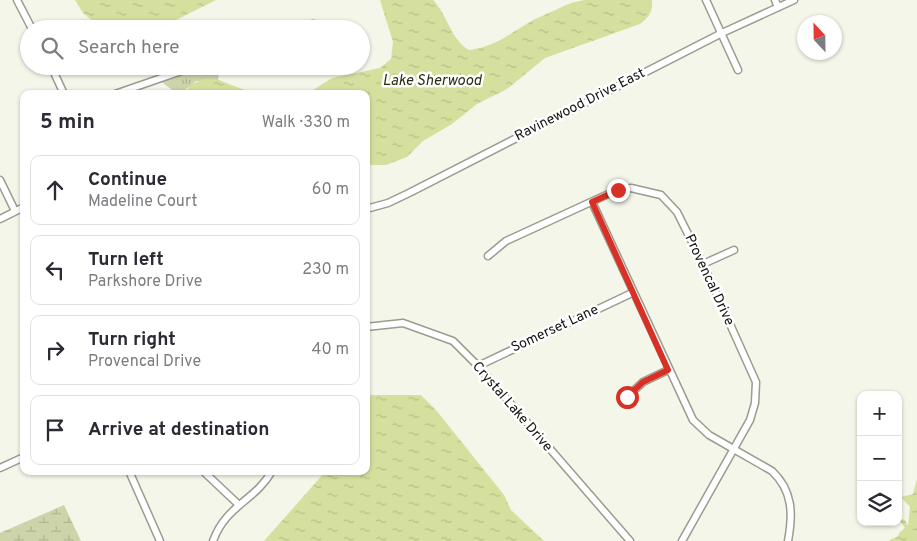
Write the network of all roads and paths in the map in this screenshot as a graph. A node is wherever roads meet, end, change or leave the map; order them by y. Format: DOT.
graph roads {
  1 [pos="18,0"];
  2 [pos="706,0"];
  3 [pos="775,0"];
  4 [pos="794,0"];
  5 [pos="778,7"];
  6 [pos="28,20"];
  7 [pos="722,33"];
  8 [pos="738,70"];
  9 [pos="55,75"];
  10 [pos="170,75"];
  11 [pos="62,90"];
  12 [pos="127,90"];
  13 [pos="0,180"];
  14 [pos="592,202"];
  15 [pos="370,208"];
  16 [pos="20,209"];
  17 [pos="15,211"];
  18 [pos="0,219"];
  19 [pos="734,250"];
  20 [pos="488,256"];
  21 [pos="703,264"];
  22 [pos="632,293"];
  23 [pos="370,327"];
  24 [pos="478,366"];
  25 [pos="668,370"];
  26 [pos="627,397"];
  27 [pos="733,449"];
  28 [pos="20,459"];
  29 [pos="0,468"];
  30 [pos="131,475"];
  31 [pos="207,475"];
  32 [pos="269,475"];
  33 [pos="239,505"];
  34 [pos="160,541"];
  35 [pos="213,541"];
  36 [pos="630,541"];
  37 [pos="682,541"];
  38 [pos="788,541"];
  1 -- 6 [label="street"];
  2 -- 7 [label="street"];
  3 -- 5 [label="street"];
  4 -- 5 [label="street, Ravinewood Drive East"];
  5 -- 7 [label="street, Ravinewood Drive East"];
  7 -- 8 [label="street"];
  7 -- 15 [label="street, Ravinewood Drive East"];
  9 -- 11 [label="street"];
  10 -- 12 [label="street"];
  13 -- 17 [label="street"];
  14 -- 20 [label="street, Provencal Drive"];
  14 -- 21 [label="street, Provencal Drive"];
  14 -- 22 [label="street"];
  16 -- 17 [label="street"];
  17 -- 18 [label="street"];
  19 -- 21 [label="street"];
  21 -- 27 [label="street, Provencal Drive"];
  22 -- 24 [label="street, Somerset Lane"];
  22 -- 25 [label="street"];
  23 -- 24 [label="street, Crystal Lake Drive"];
  24 -- 36 [label="street, Crystal Lake Drive"];
  25 -- 26 [label="street"];
  25 -- 27 [label="street"];
  27 -- 37 [label="street, Provencal Drive"];
  27 -- 38 [label="street"];
  28 -- 29 [label="street"];
  30 -- 34 [label="street"];
  31 -- 33 [label="street"];
  32 -- 33 [label="street"];
  33 -- 35 [label="street"];
}
